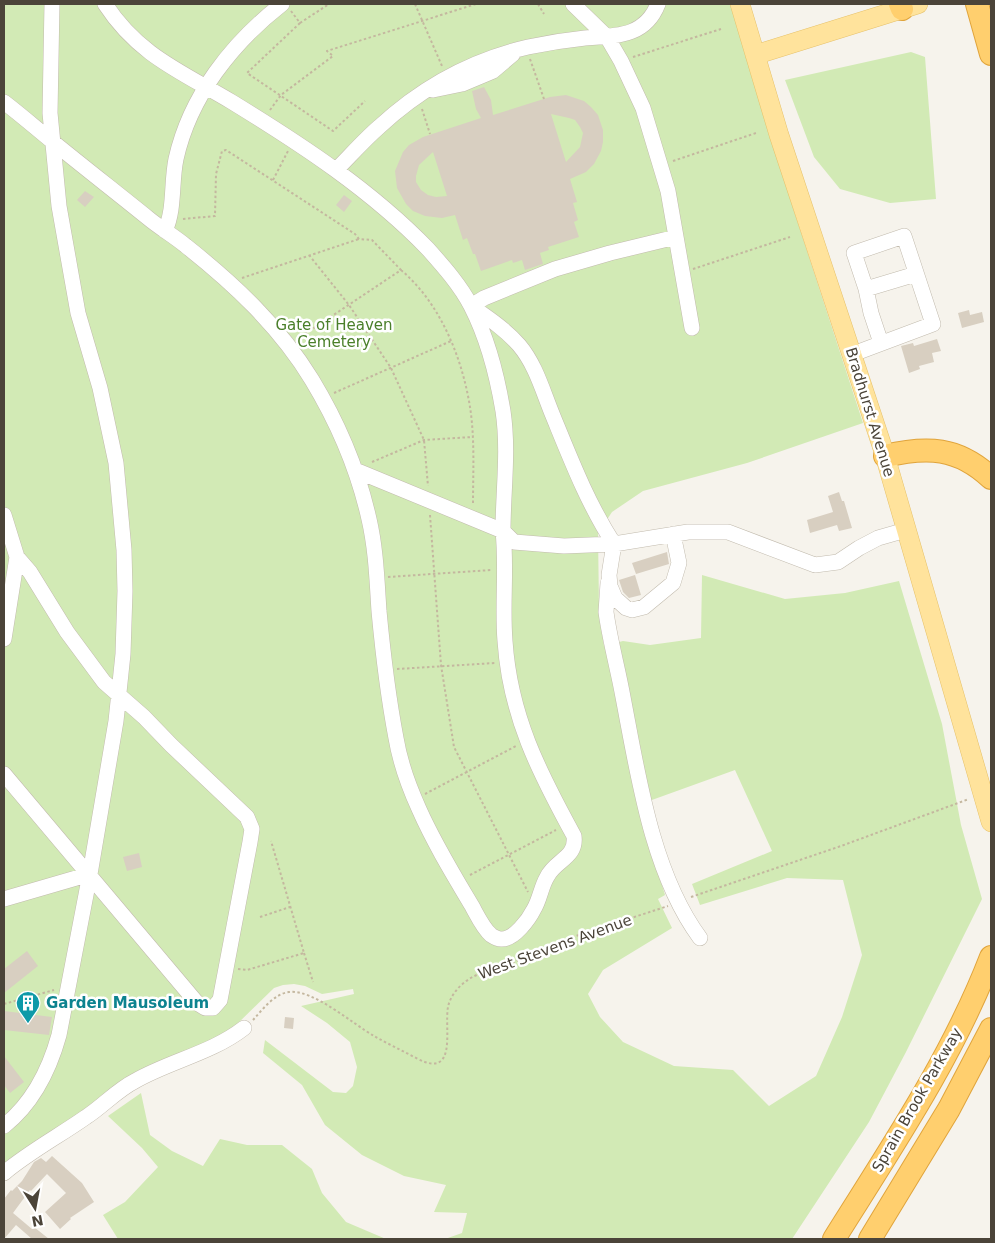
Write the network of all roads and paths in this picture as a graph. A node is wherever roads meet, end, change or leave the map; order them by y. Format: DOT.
graph roads {
  1 [pos="52,4"];
  2 [pos="106,4"];
  3 [pos="329,4"];
  4 [pos="415,4"];
  5 [pos="476,4"];
  6 [pos="538,4"];
  7 [pos="573,4"];
  8 [pos="658,4"];
  9 [pos="740,4"];
  10 [pos="976,4"];
  11 [pos="907,6"];
  12 [pos="286,7"];
  13 [pos="544,14"];
  14 [pos="421,21"];
  15 [pos="300,23"];
  16 [pos="721,29"];
  17 [pos="607,37"];
  18 [pos="521,49"];
  19 [pos="991,54"];
  20 [pos="755,55"];
  21 [pos="621,61"];
  22 [pos="447,77"];
  23 [pos="205,88"];
  24 [pos="421,93"];
  25 [pos="281,95"];
  26 [pos="544,99"];
  27 [pos="365,100"];
  28 [pos="4,102"];
  29 [pos="262,121"];
  30 [pos="756,133"];
  31 [pos="430,134"];
  32 [pos="293,140"];
  33 [pos="53,142"];
  34 [pos="661,165"];
  35 [pos="336,170"];
  36 [pos="272,180"];
  37 [pos="168,225"];
  38 [pos="676,237"];
  39 [pos="790,237"];
  40 [pos="359,239"];
  41 [pos="309,255"];
  42 [pos="401,270"];
  43 [pos="682,273"];
  44 [pos="916,274"];
  45 [pos="228,282"];
  46 [pos="866,289"];
  47 [pos="349,305"];
  48 [pos="471,306"];
  49 [pos="692,328"];
  50 [pos="451,341"];
  51 [pos="881,343"];
  52 [pos="288,345"];
  53 [pos="852,354"];
  54 [pos="391,368"];
  55 [pos="322,398"];
  56 [pos="472,437"];
  57 [pos="424,440"];
  58 [pos="885,456"];
  59 [pos="355,470"];
  60 [pos="991,478"];
  61 [pos="429,500"];
  62 [pos="4,515"];
  63 [pos="472,519"];
  64 [pos="906,530"];
  65 [pos="503,532"];
  66 [pos="674,534"];
  67 [pos="614,544"];
  68 [pos="16,557"];
  69 [pos="506,569"];
  70 [pos="434,574"];
  71 [pos="609,575"];
  72 [pos="376,578"];
  73 [pos="4,639"];
  74 [pos="507,662"];
  75 [pos="441,666"];
  76 [pos="386,669"];
  77 [pos="120,695"];
  78 [pos="527,740"];
  79 [pos="466,771"];
  80 [pos="4,774"];
  81 [pos="415,799"];
  82 [pos="987,807"];
  83 [pos="567,824"];
  84 [pos="271,840"];
  85 [pos="508,855"];
  86 [pos="90,874"];
  87 [pos="458,882"];
  88 [pos="4,899"];
  89 [pos="677,902"];
  90 [pos="290,907"];
  91 [pos="536,907"];
  92 [pos="260,917"];
  93 [pos="700,938"];
  94 [pos="304,953"];
  95 [pos="991,957"];
  96 [pos="226,968"];
  97 [pos="313,982"];
  98 [pos="68,986"];
  99 [pos="4,1004"];
  100 [pos="244,1028"];
  101 [pos="991,1029"];
  102 [pos="4,1126"];
  103 [pos="4,1173"];
  104 [pos="834,1239"];
  105 [pos="870,1239"];
  1 -- 33 [label="street"];
  2 -- 23 [label="street"];
  3 -- 15 [label="path"];
  4 -- 14 [label="path"];
  5 -- 14 [label="path"];
  6 -- 13 [label="path"];
  7 -- 17 [label="street"];
  8 -- 17 [label="street"];
  9 -- 20 [label="main road, Bradhurst Avenue"];
  10 -- 19 [label="highway"];
  11 -- 20 [label="main road"];
  12 -- 15 [label="path"];
  12 -- 23 [label="street"];
  14 -- 22 [label="path"];
  14 -- 25 [label="path"];
  15 -- 25 [label="path"];
  16 -- 21 [label="path"];
  17 -- 18 [label="street"];
  17 -- 21 [label="street"];
  18 -- 22 [label="street"];
  18 -- 24 [label="street"];
  18 -- 26 [label="path"];
  20 -- 53 [label="main road, Bradhurst Avenue"];
  21 -- 34 [label="street"];
  22 -- 24 [label="street"];
  23 -- 29 [label="street"];
  23 -- 37 [label="street"];
  24 -- 31 [label="path"];
  24 -- 35 [label="street"];
  25 -- 27 [label="path"];
  25 -- 29 [label="path"];
  28 -- 33 [label="street"];
  29 -- 32 [label="street"];
  30 -- 34 [label="path"];
  32 -- 35 [label="street"];
  32 -- 36 [label="path"];
  33 -- 37 [label="street"];
  33 -- 77 [label="street"];
  34 -- 38 [label="street"];
  35 -- 48 [label="street"];
  36 -- 37 [label="path"];
  36 -- 40 [label="path"];
  37 -- 45 [label="street"];
  38 -- 43 [label="street"];
  38 -- 48 [label="street"];
  39 -- 43 [label="path"];
  40 -- 41 [label="path"];
  40 -- 42 [label="path"];
  41 -- 45 [label="path"];
  41 -- 47 [label="path"];
  42 -- 47 [label="path"];
  42 -- 50 [label="path"];
  43 -- 49 [label="street"];
  44 -- 46 [label="street"];
  44 -- 46 [label="street"];
  44 -- 51 [label="street"];
  45 -- 52 [label="street"];
  46 -- 51 [label="street"];
  47 -- 52 [label="path"];
  47 -- 54 [label="path"];
  48 -- 65 [label="street"];
  48 -- 67 [label="street"];
  50 -- 54 [label="path"];
  50 -- 56 [label="path"];
  51 -- 53 [label="street"];
  52 -- 55 [label="street"];
  53 -- 58 [label="main road, Bradhurst Avenue"];
  54 -- 55 [label="path"];
  54 -- 57 [label="path"];
  55 -- 59 [label="street"];
  56 -- 57 [label="path"];
  56 -- 63 [label="path"];
  57 -- 59 [label="path"];
  57 -- 61 [label="path"];
  58 -- 60 [label="highway"];
  58 -- 64 [label="main road, Bradhurst Avenue"];
  59 -- 61 [label="street"];
  59 -- 72 [label="street"];
  61 -- 63 [label="street"];
  61 -- 70 [label="path"];
  62 -- 68 [label="street"];
  63 -- 65 [label="street"];
  64 -- 66 [label="street"];
  64 -- 82 [label="main road, Bradhurst Avenue"];
  65 -- 67 [label="street"];
  65 -- 69 [label="street"];
  66 -- 67 [label="street"];
  66 -- 71 [label="street"];
  67 -- 71 [label="street"];
  68 -- 73 [label="street"];
  68 -- 77 [label="street"];
  69 -- 70 [label="path"];
  69 -- 74 [label="street"];
  70 -- 72 [label="path"];
  70 -- 75 [label="path"];
  71 -- 89 [label="street"];
  72 -- 76 [label="street"];
  74 -- 75 [label="path"];
  74 -- 78 [label="street"];
  75 -- 76 [label="path"];
  75 -- 79 [label="path"];
  76 -- 81 [label="street"];
  77 -- 86 [label="street"];
  77 -- 96 [label="street"];
  78 -- 79 [label="path"];
  78 -- 83 [label="street"];
  79 -- 81 [label="path"];
  79 -- 85 [label="path"];
  80 -- 86 [label="street"];
  81 -- 87 [label="street"];
  82 -- 89 [label="path, West Stevens Avenue"];
  83 -- 85 [label="path"];
  83 -- 91 [label="street"];
  84 -- 90 [label="path"];
  85 -- 87 [label="path"];
  85 -- 91 [label="path"];
  86 -- 88 [label="street"];
  86 -- 96 [label="street"];
  86 -- 98 [label="street"];
  87 -- 91 [label="street"];
  89 -- 93 [label="street"];
  89 -- 100 [label="path, West Stevens Avenue"];
  90 -- 92 [label="path"];
  90 -- 94 [label="path"];
  94 -- 96 [label="path"];
  94 -- 97 [label="path"];
  95 -- 104 [label="highway, Sprain Brook Parkway"];
  98 -- 99 [label="path"];
  98 -- 102 [label="street"];
  100 -- 103 [label="street"];
  101 -- 105 [label="highway, Sprain Brook Parkway"];
}
